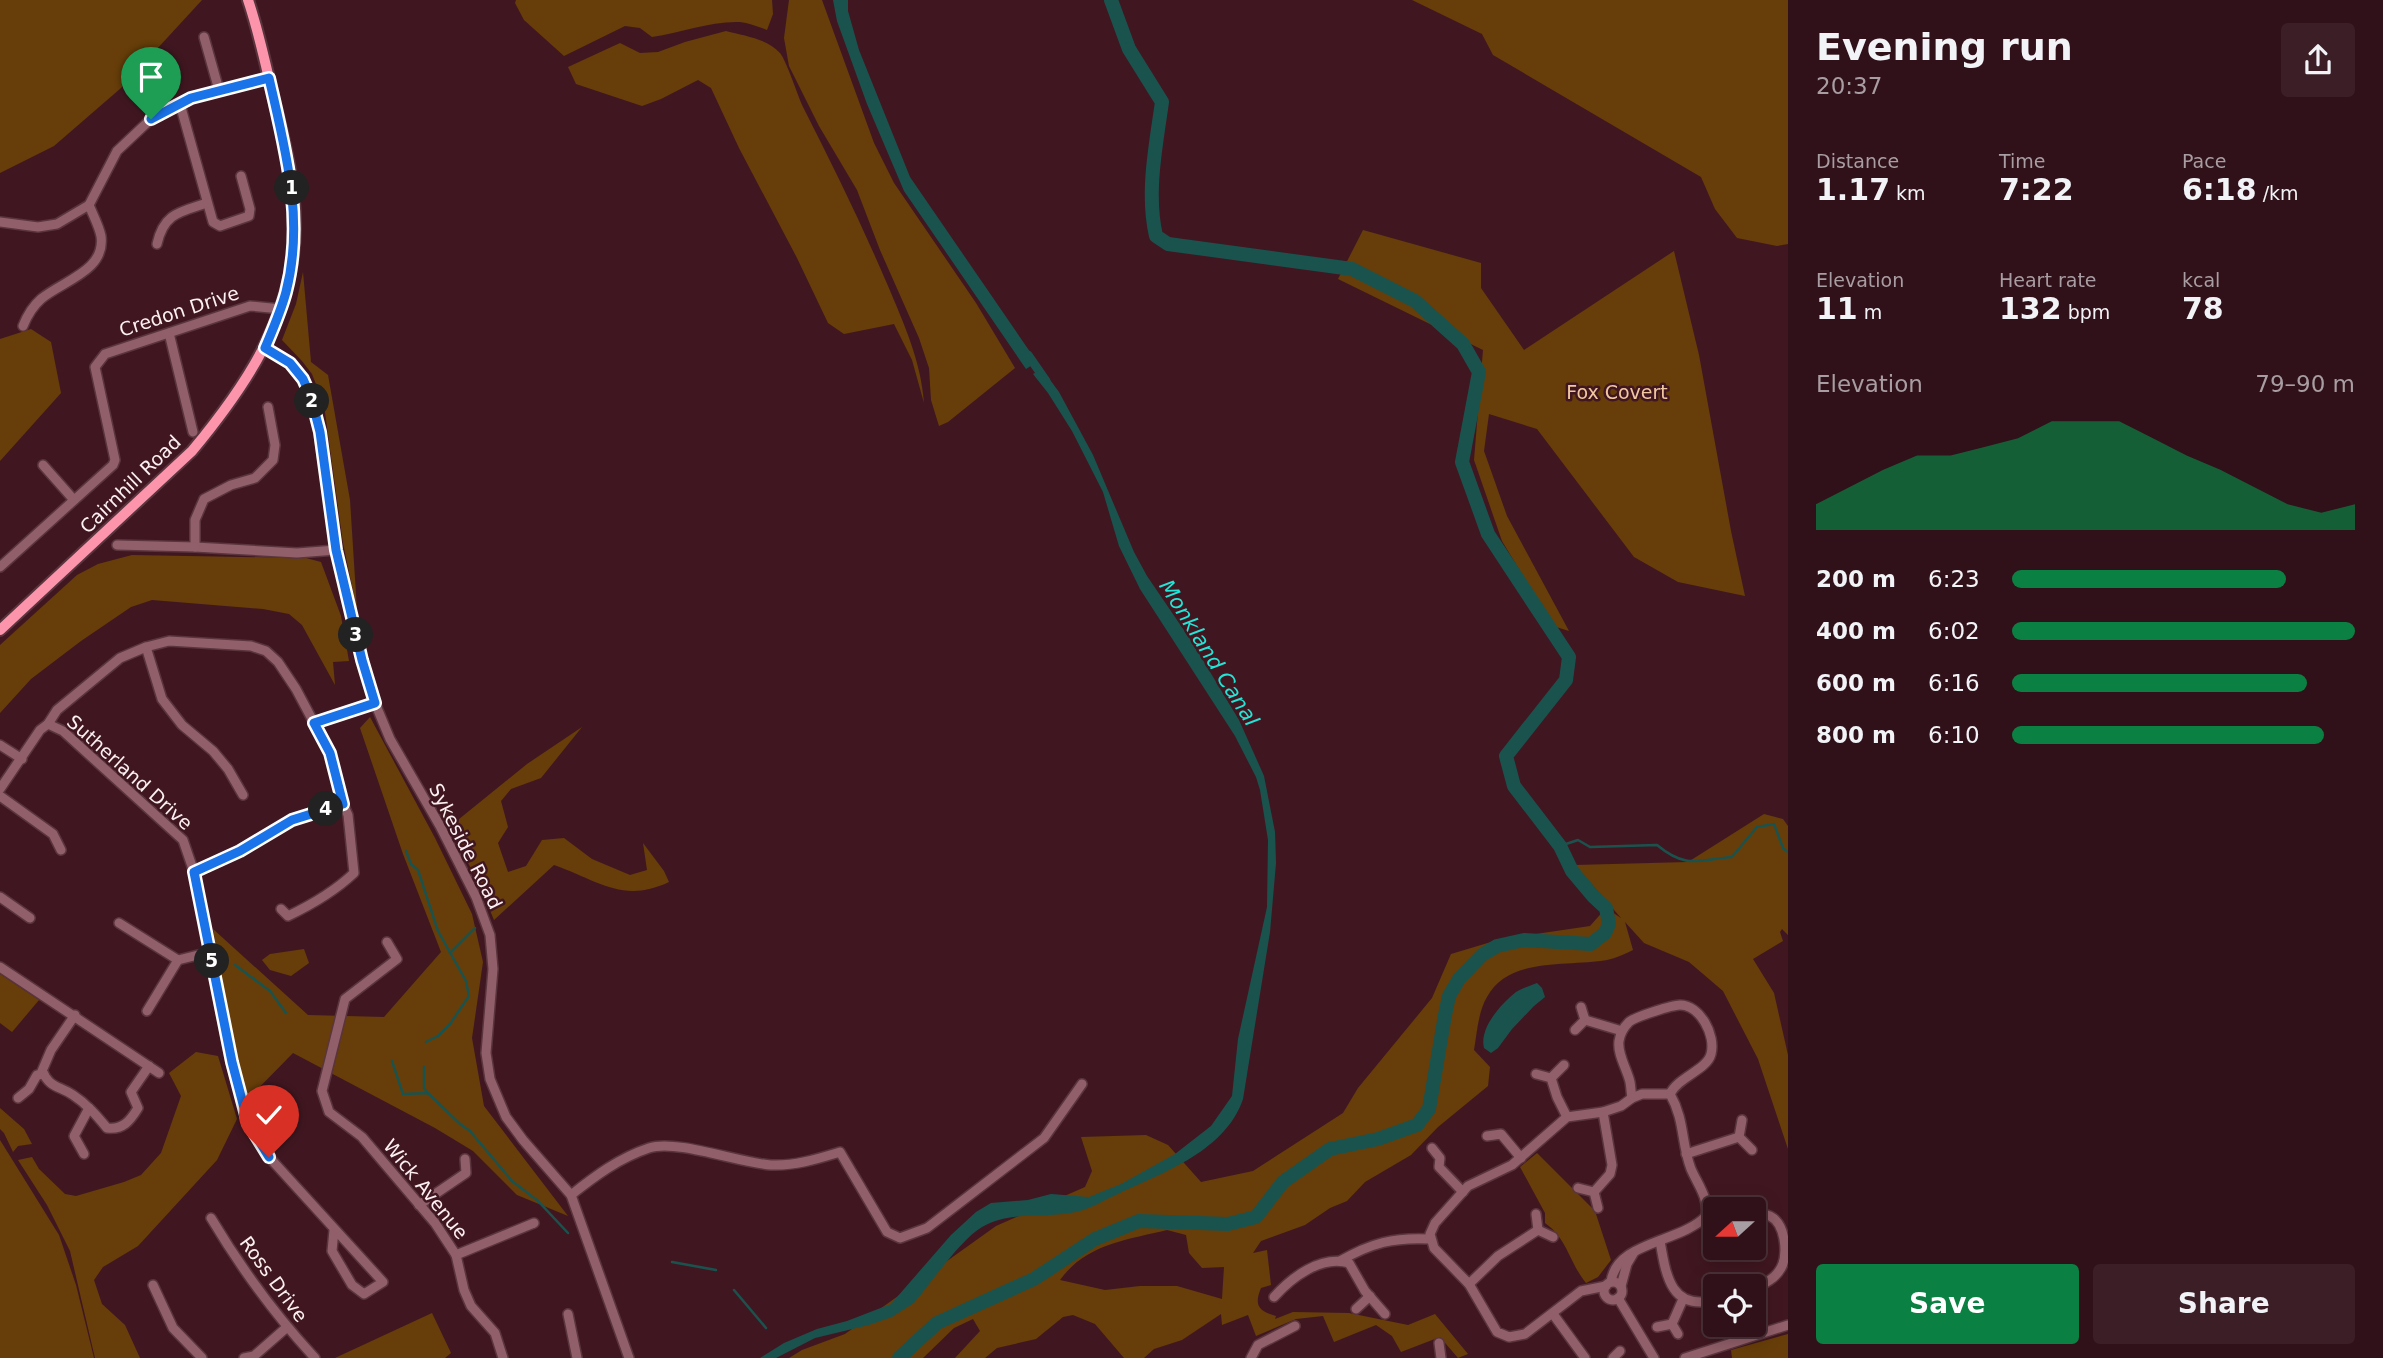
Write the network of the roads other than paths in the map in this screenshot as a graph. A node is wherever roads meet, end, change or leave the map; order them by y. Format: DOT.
graph roads {
  1 [pos="248,0"];
  2 [pos="204,37"];
  3 [pos="269,78"];
  4 [pos="219,90"];
  5 [pos="180,104"];
  6 [pos="241,176"];
  7 [pos="207,203"];
  8 [pos="89,205"];
  9 [pos="0,222"];
  10 [pos="157,244"];
  11 [pos="281,309"];
  12 [pos="23,326"];
  13 [pos="169,333"];
  14 [pos="265,348"];
  15 [pos="268,407"];
  16 [pos="193,432"];
  17 [pos="43,465"];
  18 [pos="74,500"];
  19 [pos="117,545"];
  20 [pos="195,547"];
  21 [pos="336,550"];
  22 [pos="0,567"];
  23 [pos="0,630"];
  24 [pos="146,646"];
  25 [pos="375,703"];
  26 [pos="314,723"];
  27 [pos="48,724"];
  28 [pos="0,745"];
  29 [pos="22,759"];
  30 [pos="0,789"];
  31 [pos="0,796"];
  32 [pos="243,796"];
  33 [pos="343,804"];
  34 [pos="61,850"];
  35 [pos="194,872"];
  36 [pos="0,897"];
  37 [pos="281,909"];
  38 [pos="30,918"];
  39 [pos="119,923"];
  40 [pos="387,942"];
  41 [pos="210,952"];
  42 [pos="178,960"];
  43 [pos="0,967"];
  44 [pos="1581,1007"];
  45 [pos="147,1011"];
  46 [pos="75,1015"];
  47 [pos="1585,1020"];
  48 [pos="1575,1030"];
  49 [pos="1622,1031"];
  50 [pos="1564,1065"];
  51 [pos="149,1066"];
  52 [pos="159,1073"];
  53 [pos="44,1074"];
  54 [pos="1536,1074"];
  55 [pos="1551,1078"];
  56 [pos="1082,1084"];
  57 [pos="1670,1094"];
  58 [pos="18,1098"];
  59 [pos="1632,1098"];
  60 [pos="89,1108"];
  61 [pos="1603,1112"];
  62 [pos="1567,1117"];
  63 [pos="1742,1120"];
  64 [pos="1488,1136"];
  65 [pos="1739,1137"];
  66 [pos="1432,1148"];
  67 [pos="1752,1150"];
  68 [pos="84,1154"];
  69 [pos="1686,1154"];
  70 [pos="1521,1158"];
  71 [pos="465,1159"];
  72 [pos="1578,1188"];
  73 [pos="1463,1192"];
  74 [pos="1594,1192"];
  75 [pos="571,1195"];
  76 [pos="1705,1197"];
  77 [pos="419,1205"];
  78 [pos="1598,1208"];
  79 [pos="1536,1214"];
  80 [pos="1766,1215"];
  81 [pos="211,1218"];
  82 [pos="1703,1222"];
  83 [pos="534,1223"];
  84 [pos="334,1230"];
  85 [pos="1538,1230"];
  86 [pos="1553,1237"];
  87 [pos="1430,1239"];
  88 [pos="1660,1241"];
  89 [pos="1633,1252"];
  90 [pos="456,1255"];
  91 [pos="1340,1261"];
  92 [pos="1766,1283"];
  93 [pos="153,1284"];
  94 [pos="1469,1284"];
  95 [pos="1621,1286"];
  96 [pos="1607,1287"];
  97 [pos="1370,1296"];
  98 [pos="1274,1297"];
  99 [pos="1618,1298"];
  100 [pos="1683,1299"];
  101 [pos="1703,1303"];
  102 [pos="1356,1309"];
  103 [pos="568,1314"];
  104 [pos="1385,1314"];
  105 [pos="1553,1314"];
  106 [pos="1672,1324"];
  107 [pos="1788,1325"];
  108 [pos="1295,1326"];
  109 [pos="1657,1327"];
  110 [pos="286,1328"];
  111 [pos="1678,1334"];
  112 [pos="1643,1341"];
  113 [pos="1439,1343"];
  114 [pos="202,1358"];
  115 [pos="244,1358"];
  116 [pos="315,1358"];
  117 [pos="503,1358"];
  118 [pos="577,1358"];
  119 [pos="629,1358"];
  120 [pos="1251,1358"];
  121 [pos="1441,1358"];
  122 [pos="1585,1358"];
  123 [pos="1646,1358"];
  124 [pos="1654,1358"];
  125 [pos="1685,1358"];
  1 -- 3 [label="main road, Cairnhill Road"];
  2 -- 4 [label="street"];
  3 -- 4 [label="street"];
  3 -- 11 [label="main road, Cairnhill Road"];
  4 -- 5 [label="street"];
  5 -- 7 [label="street"];
  5 -- 8 [label="street"];
  6 -- 7 [label="street"];
  7 -- 10 [label="street"];
  8 -- 9 [label="street"];
  8 -- 12 [label="street"];
  11 -- 13 [label="street, Credon Drive"];
  11 -- 14 [label="main road, Cairnhill Road"];
  13 -- 16 [label="street"];
  13 -- 18 [label="street, Credon Drive"];
  14 -- 21 [label="street, Sykeside Road"];
  14 -- 23 [label="main road, Cairnhill Road"];
  15 -- 20 [label="street"];
  17 -- 18 [label="street"];
  18 -- 22 [label="street, Credon Drive"];
  19 -- 20 [label="street"];
  20 -- 21 [label="street"];
  21 -- 25 [label="street, Sykeside Road"];
  24 -- 26 [label="street"];
  24 -- 27 [label="street"];
  24 -- 32 [label="street"];
  25 -- 26 [label="street"];
  25 -- 75 [label="street, Sykeside Road"];
  26 -- 33 [label="street"];
  27 -- 29 [label="street"];
  27 -- 35 [label="street, Sutherland Drive"];
  28 -- 29 [label="street"];
  29 -- 30 [label="street"];
  31 -- 34 [label="street"];
  33 -- 35 [label="street"];
  33 -- 37 [label="street"];
  35 -- 41 [label="street, Sutherland Drive"];
  36 -- 38 [label="street"];
  39 -- 42 [label="street"];
  40 -- 77 [label="street, Wick Avenue"];
  41 -- 42 [label="street"];
  41 -- 84 [label="street, Sutherland Drive"];
  42 -- 45 [label="street"];
  43 -- 46 [label="street"];
  44 -- 47 [label="street"];
  46 -- 51 [label="street"];
  46 -- 53 [label="street"];
  47 -- 48 [label="street"];
  47 -- 49 [label="street"];
  49 -- 57 [label="street"];
  49 -- 59 [label="street"];
  50 -- 55 [label="street"];
  51 -- 52 [label="street"];
  51 -- 60 [label="street"];
  53 -- 58 [label="street"];
  53 -- 60 [label="street"];
  54 -- 55 [label="street"];
  55 -- 62 [label="street"];
  56 -- 75 [label="street"];
  57 -- 59 [label="street"];
  57 -- 69 [label="street"];
  59 -- 61 [label="street"];
  60 -- 68 [label="street"];
  61 -- 62 [label="street"];
  61 -- 74 [label="street"];
  62 -- 70 [label="street"];
  63 -- 65 [label="street"];
  64 -- 70 [label="street"];
  65 -- 67 [label="street"];
  65 -- 69 [label="street"];
  66 -- 73 [label="street"];
  69 -- 76 [label="street"];
  70 -- 73 [label="street"];
  71 -- 77 [label="street"];
  72 -- 74 [label="street"];
  73 -- 87 [label="street"];
  74 -- 78 [label="street"];
  75 -- 119 [label="street, Sykeside Road"];
  77 -- 90 [label="street, Wick Avenue"];
  79 -- 85 [label="street"];
  80 -- 92 [label="street"];
  81 -- 110 [label="street, Ross Drive"];
  82 -- 88 [label="street"];
  83 -- 90 [label="street"];
  84 -- 84 [label="street, Sutherland Drive"];
  85 -- 86 [label="street"];
  85 -- 94 [label="street"];
  87 -- 91 [label="street"];
  87 -- 94 [label="street"];
  88 -- 89 [label="street"];
  88 -- 100 [label="street"];
  89 -- 95 [label="street"];
  89 -- 96 [label="street"];
  90 -- 117 [label="street, Wick Avenue"];
  91 -- 97 [label="street"];
  91 -- 98 [label="street"];
  93 -- 114 [label="street"];
  94 -- 105 [label="street"];
  95 -- 96 [label="street"];
  95 -- 99 [label="street"];
  96 -- 99 [label="street"];
  96 -- 105 [label="street"];
  97 -- 102 [label="street"];
  97 -- 104 [label="street"];
  99 -- 112 [label="street"];
  100 -- 101 [label="street"];
  100 -- 106 [label="street"];
  103 -- 118 [label="street"];
  105 -- 122 [label="street"];
  106 -- 109 [label="street"];
  106 -- 111 [label="street"];
  107 -- 125 [label="street"];
  108 -- 120 [label="street"];
  110 -- 115 [label="street"];
  110 -- 116 [label="street, Ross Drive"];
  112 -- 123 [label="street"];
  112 -- 124 [label="street"];
  113 -- 121 [label="street"];
}
